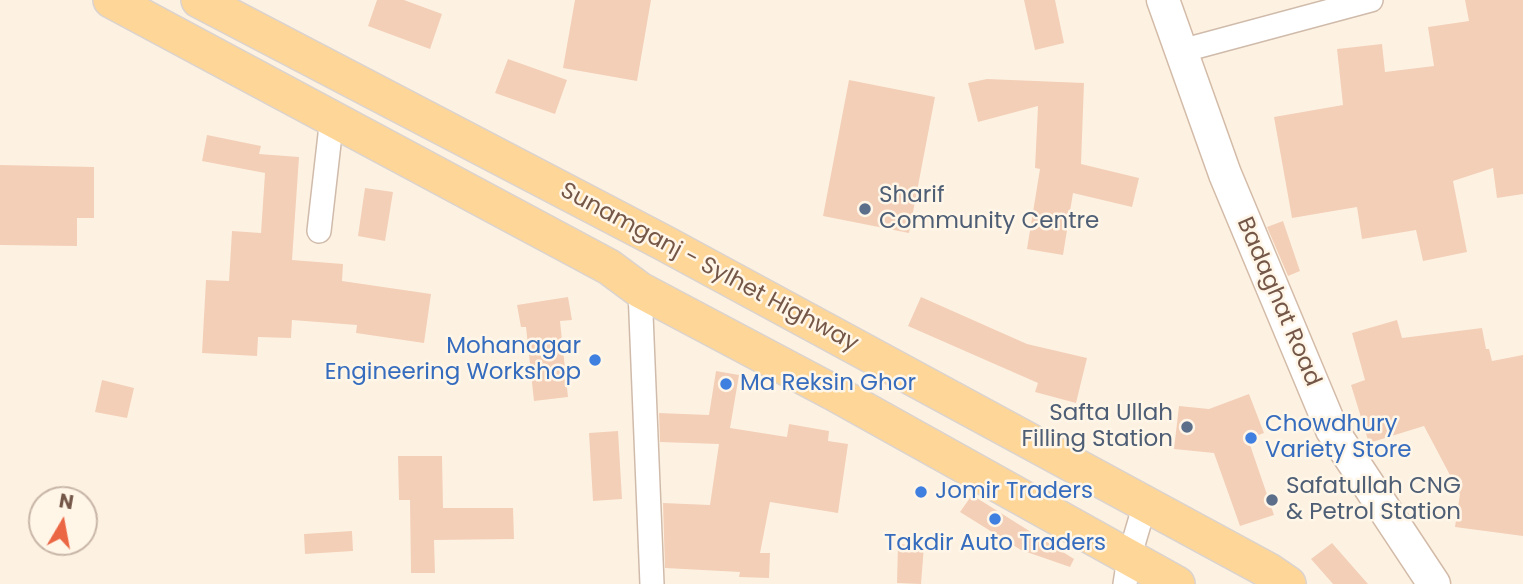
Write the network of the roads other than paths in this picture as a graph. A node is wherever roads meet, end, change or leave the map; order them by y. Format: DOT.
graph roads {
  1 [pos="111,0"];
  2 [pos="199,0"];
  3 [pos="1163,0"];
  4 [pos="1371,0"];
  5 [pos="1181,51"];
  6 [pos="331,117"];
  7 [pos="319,231"];
  8 [pos="639,290"];
  9 [pos="860,349"];
  10 [pos="836,394"];
  11 [pos="1145,504"];
  12 [pos="1127,571"];
  13 [pos="1273,580"];
  14 [pos="652,584"];
  15 [pos="1177,584"];
  16 [pos="1434,584"];
  1 -- 6 [label="main road, Sunamganj - Sylhet Highway"];
  2 -- 9 [label="main road, Sunamganj - Sylhet Highway"];
  3 -- 5 [label="main road, Badaghat Road"];
  4 -- 5 [label="street"];
  5 -- 16 [label="main road, Badaghat Road"];
  6 -- 7 [label="street"];
  6 -- 8 [label="main road, Sunamganj - Sylhet Highway"];
  8 -- 10 [label="main road, Sunamganj - Sylhet Highway"];
  8 -- 14 [label="street"];
  9 -- 10 [label="main road"];
  9 -- 11 [label="main road, Sunamganj - Sylhet Highway"];
  10 -- 12 [label="main road, Sunamganj - Sylhet Highway"];
  11 -- 12 [label="street"];
  11 -- 13 [label="main road, Sunamganj - Sylhet Highway"];
  12 -- 15 [label="main road, Sunamganj - Sylhet Highway"];
}
